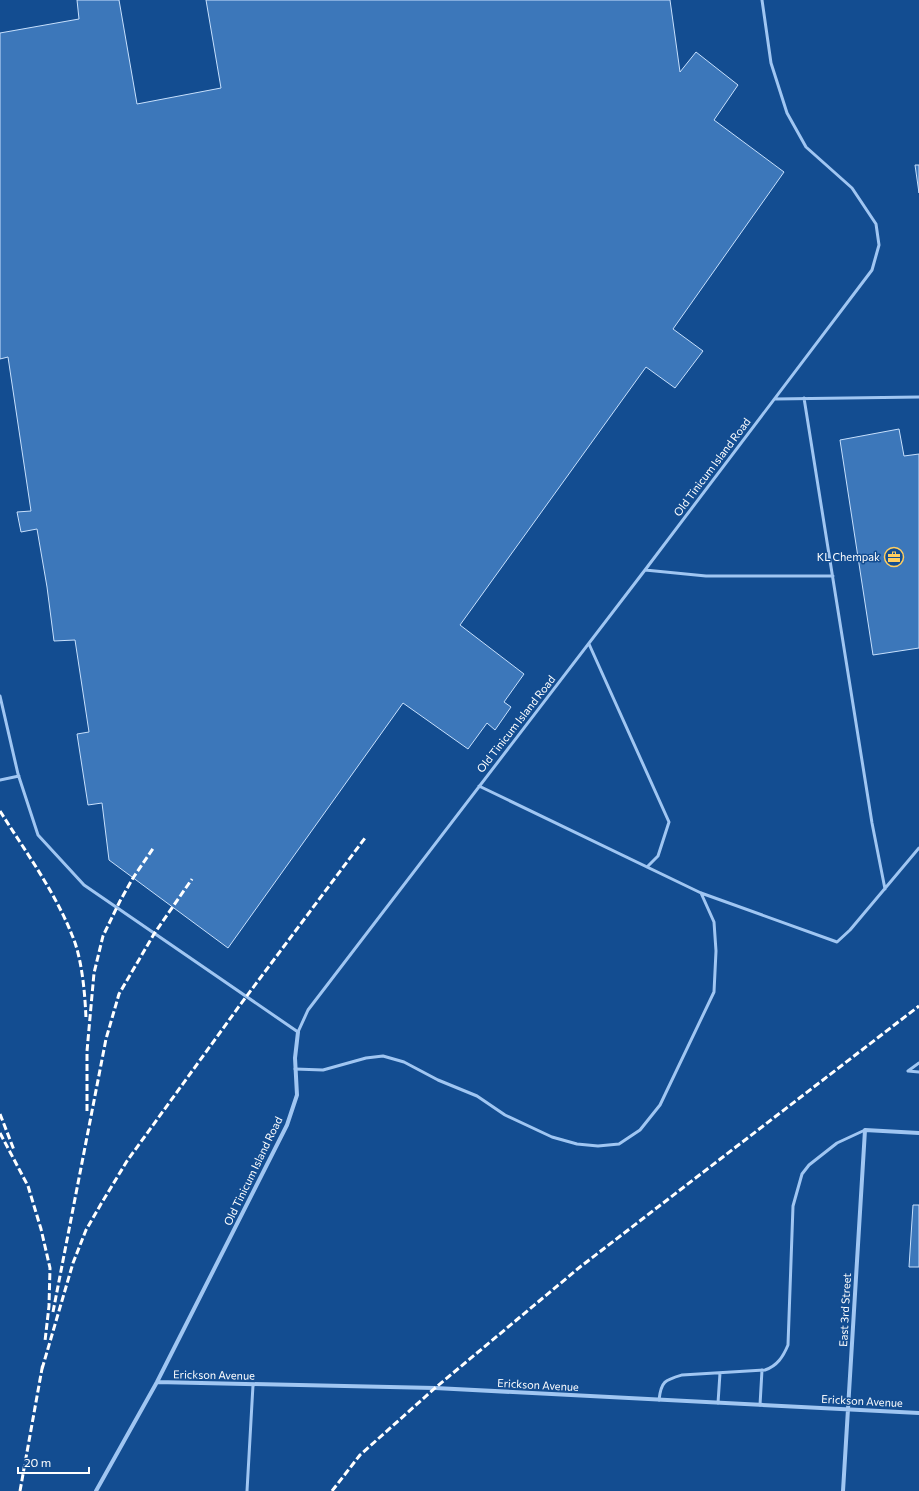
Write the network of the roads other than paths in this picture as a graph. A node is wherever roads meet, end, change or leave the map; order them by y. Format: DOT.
graph roads {
  1 [pos="762,0"];
  2 [pos="919,397"];
  3 [pos="775,398"];
  4 [pos="804,398"];
  5 [pos="645,570"];
  6 [pos="833,576"];
  7 [pos="589,644"];
  8 [pos="0,696"];
  9 [pos="19,776"];
  10 [pos="0,780"];
  11 [pos="479,786"];
  12 [pos="919,848"];
  13 [pos="647,867"];
  14 [pos="885,889"];
  15 [pos="701,893"];
  16 [pos="298,1032"];
  17 [pos="919,1063"];
  18 [pos="295,1069"];
  19 [pos="919,1072"];
  20 [pos="865,1130"];
  21 [pos="919,1133"];
  22 [pos="762,1370"];
  23 [pos="720,1373"];
  24 [pos="157,1382"];
  25 [pos="253,1384"];
  26 [pos="659,1400"];
  27 [pos="718,1403"];
  28 [pos="760,1405"];
  29 [pos="848,1409"];
  30 [pos="919,1413"];
  31 [pos="96,1491"];
  32 [pos="247,1491"];
  33 [pos="843,1491"];
  1 -- 3 [label="lane, Old Tinicum Island Road"];
  2 -- 4 [label="lane"];
  3 -- 4 [label="lane"];
  3 -- 5 [label="lane, Old Tinicum Island Road"];
  4 -- 6 [label="lane"];
  5 -- 6 [label="lane"];
  5 -- 7 [label="lane, Old Tinicum Island Road"];
  6 -- 14 [label="lane"];
  7 -- 11 [label="lane, Old Tinicum Island Road"];
  7 -- 13 [label="lane"];
  8 -- 9 [label="lane"];
  9 -- 10 [label="lane"];
  9 -- 16 [label="lane"];
  11 -- 13 [label="lane"];
  11 -- 16 [label="lane, Old Tinicum Island Road"];
  12 -- 14 [label="lane"];
  13 -- 15 [label="lane"];
  14 -- 15 [label="lane"];
  15 -- 18 [label="lane"];
  16 -- 18 [label="street, Old Tinicum Island Road"];
  17 -- 19 [label="lane"];
  18 -- 24 [label="street, Old Tinicum Island Road"];
  20 -- 21 [label="street"];
  20 -- 22 [label="lane"];
  20 -- 29 [label="street, East 3rd Street"];
  22 -- 23 [label="lane"];
  22 -- 28 [label="lane"];
  23 -- 26 [label="lane"];
  23 -- 27 [label="lane"];
  24 -- 25 [label="street, Erickson Avenue"];
  24 -- 31 [label="street, Old Tinicum Island Road"];
  25 -- 26 [label="street, Erickson Avenue"];
  25 -- 32 [label="lane"];
  26 -- 27 [label="street, Erickson Avenue"];
  27 -- 28 [label="street, Erickson Avenue"];
  28 -- 29 [label="street, Erickson Avenue"];
  29 -- 30 [label="street, Erickson Avenue"];
  29 -- 33 [label="street, East 3rd Street"];
}
